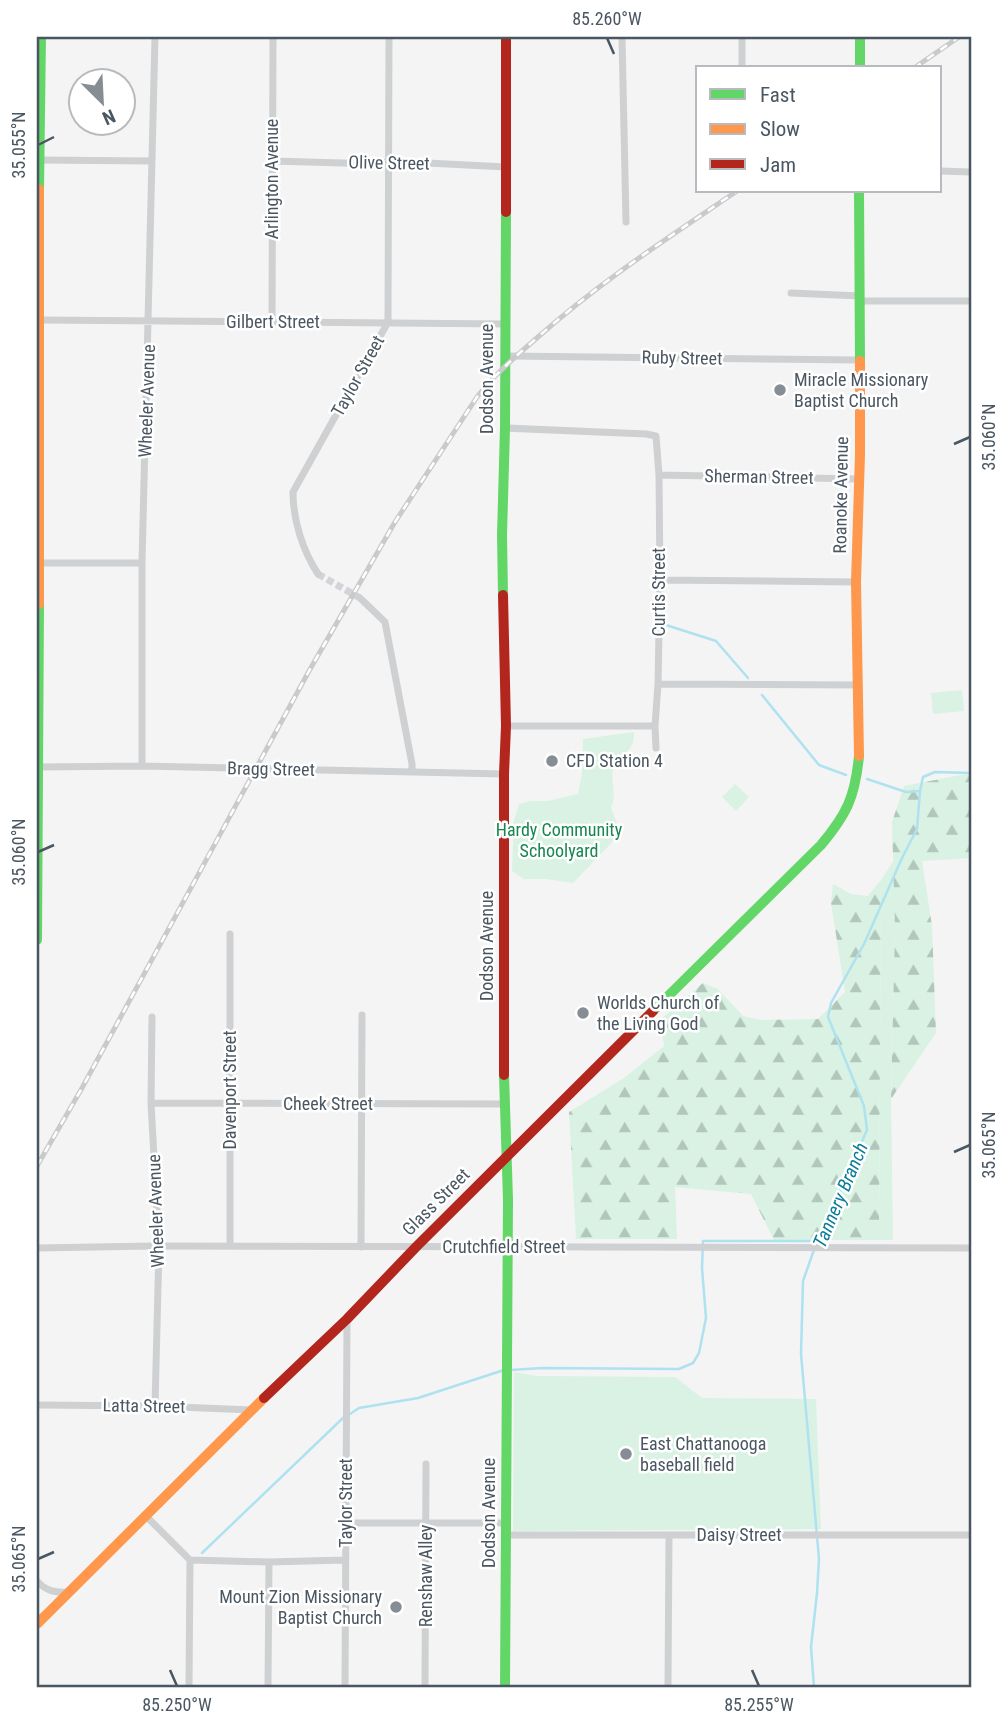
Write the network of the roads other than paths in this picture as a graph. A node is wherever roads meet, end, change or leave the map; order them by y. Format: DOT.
graph roads {
  1 [pos="41,37"];
  2 [pos="155,37"];
  3 [pos="273,37"];
  4 [pos="389,37"];
  5 [pos="506,37"];
  6 [pos="622,37"];
  7 [pos="742,37"];
  8 [pos="860,37"];
  9 [pos="742,66"];
  10 [pos="860,66"];
  11 [pos="272,161"];
  12 [pos="388,161"];
  13 [pos="152,162"];
  14 [pos="38,166"];
  15 [pos="506,167"];
  16 [pos="942,171"];
  17 [pos="971,172"];
  18 [pos="859,192"];
  19 [pos="626,222"];
  20 [pos="38,292"];
  21 [pos="790,293"];
  22 [pos="860,298"];
  23 [pos="971,300"];
  24 [pos="40,320"];
  25 [pos="149,321"];
  26 [pos="272,322"];
  27 [pos="388,322"];
  28 [pos="505,324"];
  29 [pos="505,356"];
  30 [pos="859,360"];
  31 [pos="505,428"];
  32 [pos="37,442"];
  33 [pos="659,475"];
  34 [pos="858,479"];
  35 [pos="37,548"];
  36 [pos="37,563"];
  37 [pos="142,563"];
  38 [pos="318,574"];
  39 [pos="660,580"];
  40 [pos="856,582"];
  41 [pos="360,598"];
  42 [pos="658,684"];
  43 [pos="858,685"];
  44 [pos="506,726"];
  45 [pos="655,726"];
  46 [pos="656,748"];
  47 [pos="142,766"];
  48 [pos="38,767"];
  49 [pos="412,771"];
  50 [pos="504,774"];
  51 [pos="852,799"];
  52 [pos="230,934"];
  53 [pos="37,940"];
  54 [pos="362,1015"];
  55 [pos="152,1017"];
  56 [pos="151,1103"];
  57 [pos="230,1104"];
  58 [pos="362,1104"];
  59 [pos="504,1104"];
  60 [pos="506,1158"];
  61 [pos="159,1247"];
  62 [pos="230,1247"];
  63 [pos="361,1247"];
  64 [pos="416,1247"];
  65 [pos="508,1247"];
  66 [pos="37,1248"];
  67 [pos="971,1248"];
  68 [pos="347,1319"];
  69 [pos="37,1405"];
  70 [pos="155,1406"];
  71 [pos="252,1410"];
  72 [pos="426,1464"];
  73 [pos="146,1517"];
  74 [pos="346,1523"];
  75 [pos="426,1523"];
  76 [pos="506,1529"];
  77 [pos="669,1535"];
  78 [pos="971,1535"];
  79 [pos="190,1560"];
  80 [pos="345,1560"];
  81 [pos="268,1562"];
  82 [pos="37,1581"];
  83 [pos="69,1592"];
  84 [pos="37,1623"];
  85 [pos="189,1687"];
  86 [pos="268,1687"];
  87 [pos="345,1687"];
  88 [pos="425,1687"];
  89 [pos="505,1687"];
  90 [pos="668,1687"];
  1 -- 14 [label="street"];
  2 -- 13 [label="street, Wheeler Avenue"];
  3 -- 11 [label="street, Arlington Avenue"];
  4 -- 12 [label="street, Taylor Street"];
  5 -- 15 [label="street, Dodson Avenue"];
  6 -- 19 [label="street"];
  7 -- 9 [label="street"];
  8 -- 10 [label="street"];
  11 -- 12 [label="street, Olive Street"];
  11 -- 26 [label="street, Arlington Avenue"];
  12 -- 15 [label="street, Olive Street"];
  12 -- 27 [label="street, Taylor Street"];
  13 -- 14 [label="street"];
  13 -- 25 [label="street, Wheeler Avenue"];
  14 -- 20 [label="street"];
  15 -- 28 [label="street, Dodson Avenue"];
  16 -- 17 [label="street"];
  18 -- 22 [label="street, Roanoke Avenue"];
  20 -- 24 [label="street"];
  21 -- 22 [label="street"];
  22 -- 23 [label="street"];
  22 -- 30 [label="street, Roanoke Avenue"];
  24 -- 25 [label="street, Gilbert Street"];
  24 -- 32 [label="street"];
  25 -- 26 [label="street, Gilbert Street"];
  25 -- 37 [label="street, Wheeler Avenue"];
  26 -- 27 [label="street, Gilbert Street"];
  27 -- 28 [label="street, Gilbert Street"];
  27 -- 38 [label="street, Taylor Street"];
  28 -- 29 [label="street, Dodson Avenue"];
  29 -- 30 [label="street, Ruby Street"];
  29 -- 31 [label="street, Dodson Avenue"];
  30 -- 34 [label="street, Roanoke Avenue"];
  31 -- 33 [label="street, Curtis Street"];
  31 -- 44 [label="street, Dodson Avenue"];
  32 -- 35 [label="street"];
  33 -- 34 [label="street, Sherman Street"];
  33 -- 39 [label="street, Curtis Street"];
  34 -- 40 [label="street, Roanoke Avenue"];
  35 -- 36 [label="street"];
  36 -- 37 [label="street"];
  36 -- 48 [label="street"];
  37 -- 47 [label="street, Wheeler Avenue"];
  39 -- 40 [label="street"];
  39 -- 42 [label="street, Curtis Street"];
  40 -- 43 [label="street, Roanoke Avenue"];
  41 -- 49 [label="street"];
  42 -- 43 [label="street"];
  42 -- 45 [label="street, Curtis Street"];
  43 -- 51 [label="street, Roanoke Avenue"];
  44 -- 45 [label="street"];
  44 -- 50 [label="street, Dodson Avenue"];
  45 -- 46 [label="street, Curtis Street"];
  47 -- 48 [label="street, Bragg Street"];
  47 -- 49 [label="street, Bragg Street"];
  48 -- 53 [label="street"];
  49 -- 50 [label="street, Bragg Street"];
  50 -- 59 [label="street, Dodson Avenue"];
  51 -- 60 [label="street, Glass Street"];
  52 -- 57 [label="street, Davenport Street"];
  54 -- 58 [label="street"];
  55 -- 56 [label="street, Wheeler Avenue"];
  56 -- 57 [label="street, Cheek Street"];
  56 -- 61 [label="street, Wheeler Avenue"];
  57 -- 58 [label="street, Cheek Street"];
  57 -- 62 [label="street, Davenport Street"];
  58 -- 59 [label="street, Cheek Street"];
  58 -- 63 [label="street"];
  59 -- 60 [label="street, Dodson Avenue"];
  60 -- 64 [label="street, Glass Street"];
  60 -- 65 [label="street, Dodson Avenue"];
  61 -- 62 [label="street, Crutchfield Street"];
  61 -- 66 [label="street, Crutchfield Street"];
  61 -- 70 [label="street, Wheeler Avenue"];
  62 -- 63 [label="street, Crutchfield Street"];
  63 -- 64 [label="street, Crutchfield Street"];
  64 -- 65 [label="street, Crutchfield Street"];
  64 -- 68 [label="street, Glass Street"];
  65 -- 67 [label="street, Crutchfield Street"];
  65 -- 76 [label="street, Dodson Avenue"];
  68 -- 71 [label="street, Glass Street"];
  68 -- 74 [label="street, Taylor Street"];
  69 -- 70 [label="street, Latta Street"];
  70 -- 71 [label="street, Latta Street"];
  71 -- 73 [label="street, Glass Street"];
  72 -- 75 [label="street, Renshaw Alley"];
  73 -- 79 [label="street"];
  73 -- 83 [label="street, Glass Street"];
  74 -- 75 [label="street, Daisy Street"];
  74 -- 80 [label="street, Taylor Street"];
  75 -- 76 [label="street, Daisy Street"];
  75 -- 88 [label="street, Renshaw Alley"];
  76 -- 77 [label="street, Daisy Street"];
  76 -- 89 [label="street, Dodson Avenue"];
  77 -- 78 [label="street, Daisy Street"];
  77 -- 90 [label="street"];
  79 -- 81 [label="street"];
  79 -- 85 [label="street"];
  80 -- 81 [label="street"];
  80 -- 87 [label="street, Taylor Street"];
  81 -- 86 [label="street"];
  82 -- 83 [label="street"];
  83 -- 84 [label="street, Glass Street"];
}
